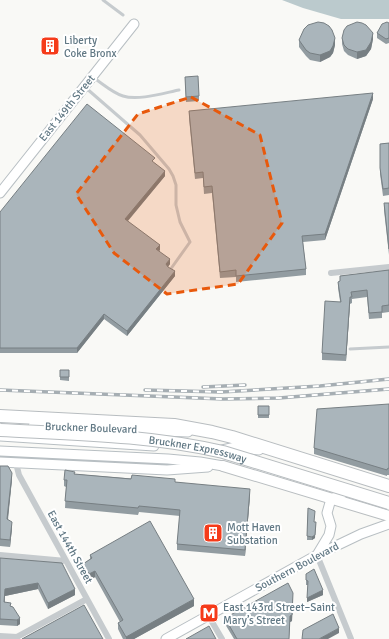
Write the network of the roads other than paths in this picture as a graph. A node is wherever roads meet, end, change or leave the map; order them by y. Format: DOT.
graph roads {
  1 [pos="103,0"];
  2 [pos="123,15"];
  3 [pos="134,24"];
  4 [pos="93,76"];
  5 [pos="84,87"];
  6 [pos="179,90"];
  7 [pos="0,193"];
  8 [pos="389,267"];
  9 [pos="170,270"];
  10 [pos="331,273"];
  11 [pos="389,348"];
  12 [pos="350,349"];
  13 [pos="0,416"];
  14 [pos="0,424"];
  15 [pos="45,426"];
  16 [pos="0,430"];
  17 [pos="0,436"];
  18 [pos="94,442"];
  19 [pos="222,450"];
  20 [pos="263,450"];
  21 [pos="0,451"];
  22 [pos="0,462"];
  23 [pos="16,463"];
  24 [pos="223,466"];
  25 [pos="389,486"];
  26 [pos="357,487"];
  27 [pos="389,489"];
  28 [pos="389,497"];
  29 [pos="331,499"];
  30 [pos="389,503"];
  31 [pos="389,516"];
  32 [pos="389,524"];
  33 [pos="0,555"];
  34 [pos="317,555"];
  35 [pos="66,561"];
  36 [pos="87,599"];
  37 [pos="208,615"];
  38 [pos="0,636"];
  39 [pos="109,639"];
  40 [pos="166,639"];
  41 [pos="222,639"];
  42 [pos="350,639"];
  1 -- 2 [label="lane"];
  3 -- 4 [label="main road, East 149th Street"];
  4 -- 5 [label="main road, East 149th Street"];
  4 -- 6 [label="lane"];
  5 -- 7 [label="main road, East 149th Street"];
  5 -- 9 [label="lane"];
  8 -- 10 [label="street"];
  11 -- 12 [label="lane"];
  13 -- 25 [label="highway, Bruckner Expressway"];
  14 -- 15 [label="main road, Bruckner Boulevard"];
  15 -- 18 [label="main road"];
  15 -- 20 [label="main road, Bruckner Boulevard"];
  16 -- 30 [label="highway, Bruckner Expressway, bridge"];
  17 -- 18 [label="main road, Bruckner Boulevard"];
  18 -- 19 [label="main road, Bruckner Boulevard"];
  19 -- 20 [label="main road"];
  19 -- 26 [label="main road, Bruckner Boulevard"];
  20 -- 27 [label="main road, Bruckner Boulevard"];
  21 -- 24 [label="main road"];
  22 -- 23 [label="main road"];
  23 -- 24 [label="main road"];
  23 -- 35 [label="street, East 144th Street"];
  24 -- 29 [label="main road"];
  26 -- 28 [label="main road, Bruckner Boulevard"];
  26 -- 29 [label="main road"];
  29 -- 31 [label="main road"];
  29 -- 34 [label="main road"];
  32 -- 34 [label="main road, Southern Boulevard"];
  33 -- 35 [label="street"];
  34 -- 37 [label="main road, Southern Boulevard"];
  34 -- 42 [label="street"];
  35 -- 36 [label="street, East 144th Street"];
  36 -- 38 [label="street"];
  36 -- 39 [label="street, East 144th Street"];
  37 -- 40 [label="main road, Southern Boulevard"];
  37 -- 41 [label="street"];
}
